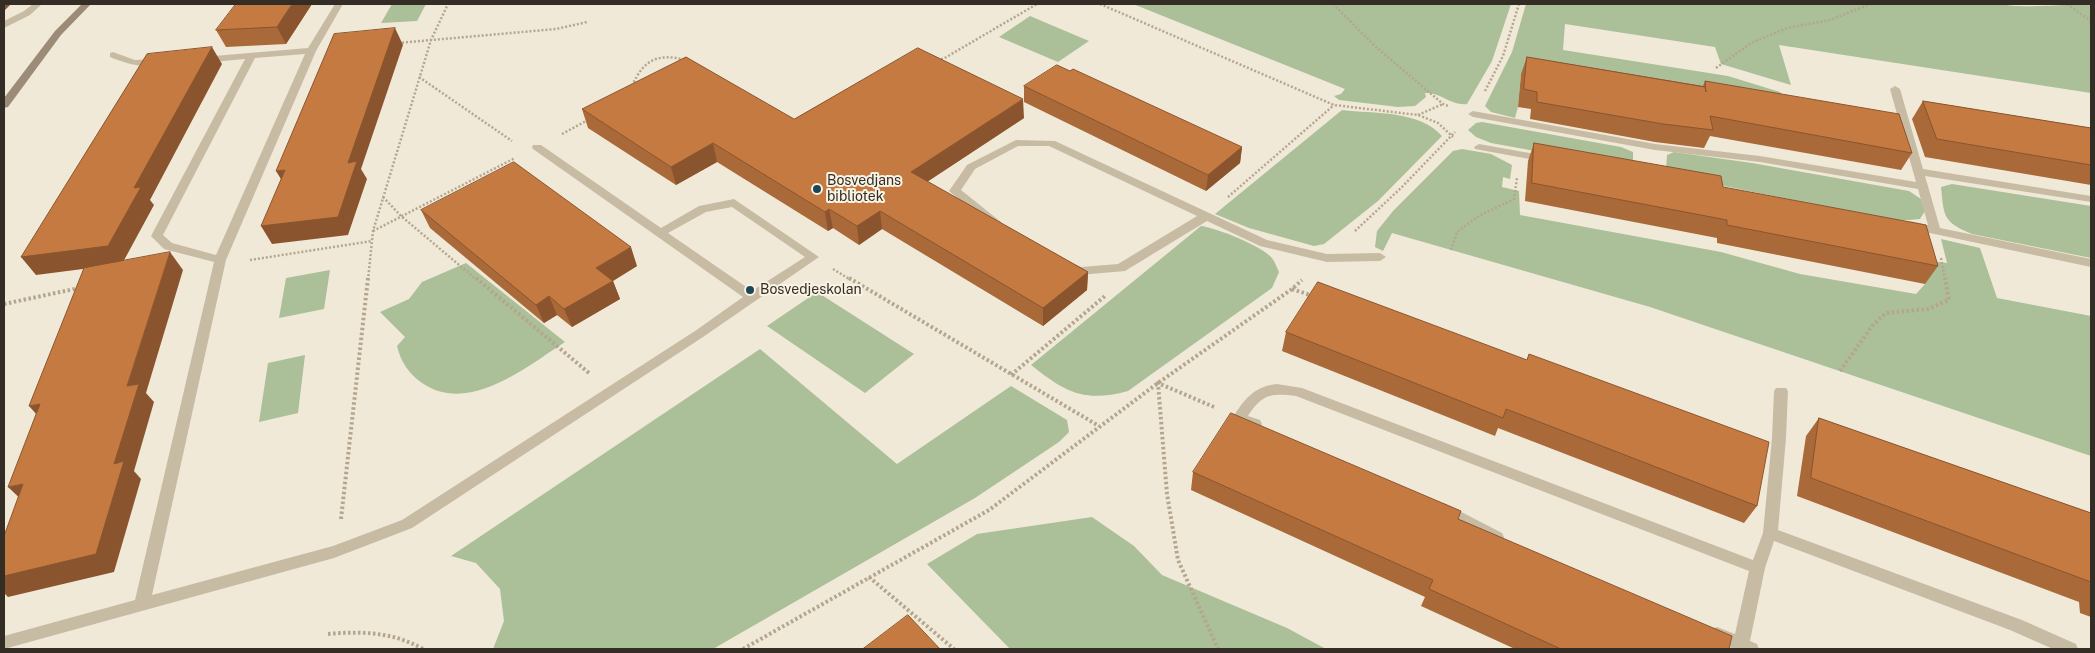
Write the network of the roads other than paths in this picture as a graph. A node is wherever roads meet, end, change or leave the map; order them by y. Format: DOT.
graph roads {
  1 [pos="38,4"];
  2 [pos="87,4"];
  3 [pos="339,4"];
  4 [pos="4,25"];
  5 [pos="311,51"];
  6 [pos="113,55"];
  7 [pos="251,57"];
  8 [pos="192,60"];
  9 [pos="163,62"];
  10 [pos="1894,89"];
  11 [pos="4,105"];
  12 [pos="1473,114"];
  13 [pos="1480,147"];
  14 [pos="532,149"];
  15 [pos="1559,161"];
  16 [pos="1920,172"];
  17 [pos="1922,186"];
  18 [pos="2091,199"];
  19 [pos="1206,216"];
  20 [pos="1897,222"];
  21 [pos="1005,228"];
  22 [pos="1935,229"];
  23 [pos="660,233"];
  24 [pos="1380,258"];
  25 [pos="220,260"];
  26 [pos="1062,261"];
  27 [pos="2091,263"];
  28 [pos="752,297"];
  29 [pos="1782,391"];
  30 [pos="1267,430"];
  31 [pos="1428,501"];
  32 [pos="1770,533"];
  33 [pos="1506,541"];
  34 [pos="1757,568"];
  35 [pos="142,605"];
  36 [pos="1705,628"];
  37 [pos="4,643"];
  38 [pos="1746,647"];
  39 [pos="2070,649"];
  1 -- 4 [label="lane"];
  2 -- 11 [label="street"];
  3 -- 5 [label="lane"];
  5 -- 7 [label="lane"];
  5 -- 25 [label="lane"];
  6 -- 9 [label="lane"];
  7 -- 8 [label="lane"];
  7 -- 25 [label="lane"];
  10 -- 16 [label="lane"];
  12 -- 17 [label="lane"];
  13 -- 15 [label="lane"];
  14 -- 23 [label="lane"];
  16 -- 17 [label="lane"];
  16 -- 18 [label="lane"];
  17 -- 22 [label="lane"];
  19 -- 21 [label="lane"];
  19 -- 24 [label="lane"];
  19 -- 26 [label="lane"];
  20 -- 22 [label="lane"];
  22 -- 27 [label="lane"];
  23 -- 28 [label="lane"];
  23 -- 28 [label="lane"];
  25 -- 35 [label="lane"];
  28 -- 35 [label="lane"];
  29 -- 32 [label="lane"];
  30 -- 34 [label="lane"];
  31 -- 33 [label="lane"];
  32 -- 34 [label="lane"];
  32 -- 39 [label="lane"];
  34 -- 38 [label="lane"];
  35 -- 37 [label="lane"];
  36 -- 38 [label="lane"];
}
